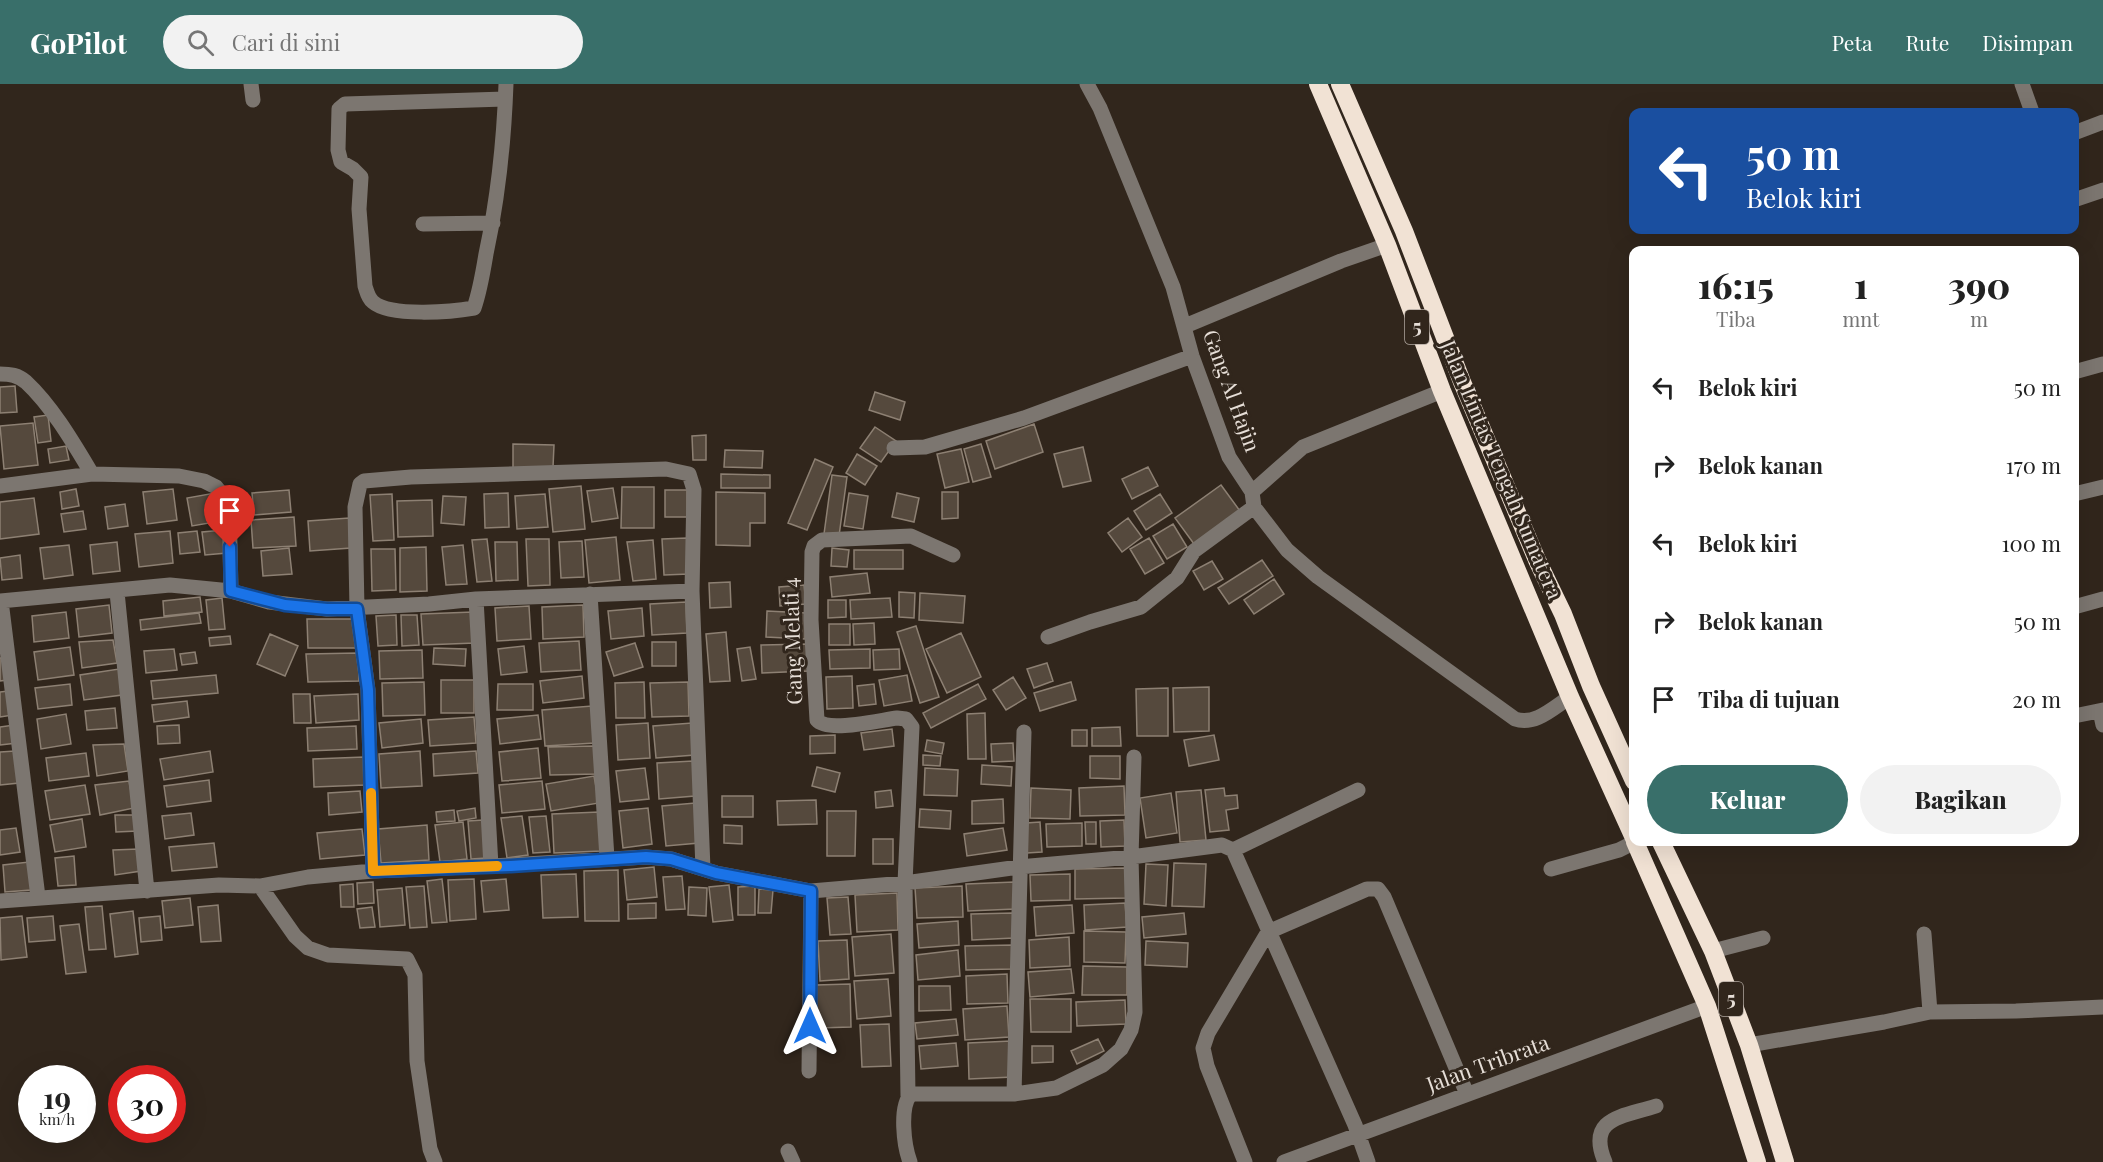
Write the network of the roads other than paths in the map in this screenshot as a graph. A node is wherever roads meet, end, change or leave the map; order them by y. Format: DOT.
graph roads {
  1 [pos="251,84"];
  2 [pos="1087,84"];
  3 [pos="1318,84"];
  4 [pos="1340,84"];
  5 [pos="2022,84"];
  6 [pos="505,92"];
  7 [pos="253,100"];
  8 [pos="2031,108"];
  9 [pos="2103,122"];
  10 [pos="2079,131"];
  11 [pos="2103,190"];
  12 [pos="2079,198"];
  13 [pos="423,224"];
  14 [pos="493,224"];
  15 [pos="1387,245"];
  16 [pos="1185,326"];
  17 [pos="1192,356"];
  18 [pos="2103,364"];
  19 [pos="2079,371"];
  20 [pos="0,374"];
  21 [pos="1442,391"];
  22 [pos="894,448"];
  23 [pos="92,474"];
  24 [pos="0,486"];
  25 [pos="2103,487"];
  26 [pos="1252,492"];
  27 [pos="2079,493"];
  28 [pos="1254,507"];
  29 [pos="954,555"];
  30 [pos="231,591"];
  31 [pos="692,591"];
  32 [pos="117,592"];
  33 [pos="590,594"];
  34 [pos="476,599"];
  35 [pos="2103,599"];
  36 [pos="1,601"];
  37 [pos="2079,606"];
  38 [pos="357,609"];
  39 [pos="1048,637"];
  40 [pos="1570,697"];
  41 [pos="2102,715"];
  42 [pos="2079,716"];
  43 [pos="1024,732"];
  44 [pos="1134,757"];
  45 [pos="1629,770"];
  46 [pos="1358,790"];
  47 [pos="1629,827"];
  48 [pos="1629,844"];
  49 [pos="1638,846"];
  50 [pos="1663,846"];
  51 [pos="1233,849"];
  52 [pos="1131,857"];
  53 [pos="607,858"];
  54 [pos="491,866"];
  55 [pos="1019,867"];
  56 [pos="703,869"];
  57 [pos="1551,869"];
  58 [pos="373,871"];
  59 [pos="905,883"];
  60 [pos="260,886"];
  61 [pos="147,891"];
  62 [pos="811,891"];
  63 [pos="38,897"];
  64 [pos="0,901"];
  65 [pos="1266,925"];
  66 [pos="1924,934"];
  67 [pos="1763,939"];
  68 [pos="1713,951"];
  69 [pos="1707,1006"];
  70 [pos="2103,1006"];
  71 [pos="1930,1012"];
  72 [pos="1749,1045"];
  73 [pos="809,1071"];
  74 [pos="1014,1094"];
  75 [pos="1467,1094"];
  76 [pos="908,1098"];
  77 [pos="1656,1106"];
  78 [pos="1358,1135"];
  79 [pos="435,1162"];
  80 [pos="910,1162"];
  81 [pos="1245,1162"];
  82 [pos="1284,1162"];
  83 [pos="1368,1162"];
  84 [pos="1605,1162"];
  85 [pos="1757,1162"];
  86 [pos="1785,1162"];
  1 -- 7 [label="street"];
  2 -- 16 [label="street, Gang Al Hajin"];
  3 -- 15 [label="highway, Jalan Lintas Tengah Sumatera / 5"];
  4 -- 45 [label="highway, Jalan Lintas Tengah Sumatera / 5"];
  5 -- 8 [label="street"];
  6 -- 14 [label="street"];
  6 -- 14 [label="street"];
  9 -- 10 [label="street"];
  11 -- 12 [label="street"];
  13 -- 14 [label="street"];
  15 -- 16 [label="street"];
  15 -- 21 [label="highway, Jalan Lintas Tengah Sumatera / 5"];
  16 -- 17 [label="street, Gang Al Hajin"];
  17 -- 22 [label="street"];
  17 -- 26 [label="street, Gang Al Hajin"];
  18 -- 19 [label="street"];
  20 -- 23 [label="street"];
  21 -- 26 [label="street"];
  21 -- 40 [label="highway, Jalan Lintas Tengah Sumatera / 5"];
  23 -- 24 [label="street"];
  23 -- 30 [label="street"];
  25 -- 27 [label="street"];
  26 -- 28 [label="street, Gang Al Hajin"];
  28 -- 39 [label="street"];
  28 -- 40 [label="street, Gang Al Hajin"];
  29 -- 59 [label="street, Gang Melati 4"];
  30 -- 32 [label="street"];
  30 -- 38 [label="street"];
  31 -- 33 [label="street"];
  31 -- 38 [label="street"];
  31 -- 56 [label="street"];
  32 -- 36 [label="street"];
  32 -- 61 [label="street"];
  33 -- 34 [label="street"];
  33 -- 53 [label="street"];
  34 -- 38 [label="street"];
  34 -- 54 [label="street"];
  35 -- 37 [label="street"];
  36 -- 63 [label="street"];
  38 -- 58 [label="street"];
  40 -- 47 [label="highway, Jalan Lintas Tengah Sumatera / 5"];
  41 -- 42 [label="street"];
  43 -- 55 [label="street"];
  44 -- 52 [label="street"];
  46 -- 51 [label="street"];
  48 -- 57 [label="street"];
  49 -- 69 [label="highway, Jalan Lintas Tengah Sumatera / 5"];
  50 -- 68 [label="highway, 5"];
  51 -- 52 [label="street"];
  51 -- 65 [label="street"];
  52 -- 55 [label="street"];
  52 -- 74 [label="street"];
  53 -- 54 [label="street"];
  53 -- 56 [label="street"];
  54 -- 58 [label="street"];
  55 -- 59 [label="street"];
  55 -- 74 [label="street"];
  56 -- 62 [label="street"];
  58 -- 60 [label="street"];
  59 -- 62 [label="street"];
  59 -- 76 [label="street"];
  60 -- 61 [label="street"];
  60 -- 79 [label="street"];
  61 -- 63 [label="street"];
  62 -- 73 [label="street"];
  63 -- 64 [label="street"];
  65 -- 75 [label="street"];
  65 -- 78 [label="street"];
  65 -- 81 [label="street"];
  66 -- 71 [label="street"];
  67 -- 68 [label="street"];
  68 -- 72 [label="highway, 5"];
  69 -- 75 [label="street, Jalan Tribrata"];
  69 -- 85 [label="highway, Jalan Lintas Tengah Sumatera / 5"];
  70 -- 71 [label="street"];
  71 -- 72 [label="street"];
  72 -- 86 [label="highway, 5"];
  74 -- 76 [label="street"];
  75 -- 78 [label="street, Jalan Tribrata"];
  76 -- 80 [label="street"];
  77 -- 84 [label="street"];
  78 -- 82 [label="street, Jalan Tribrata"];
  78 -- 83 [label="street"];
}
